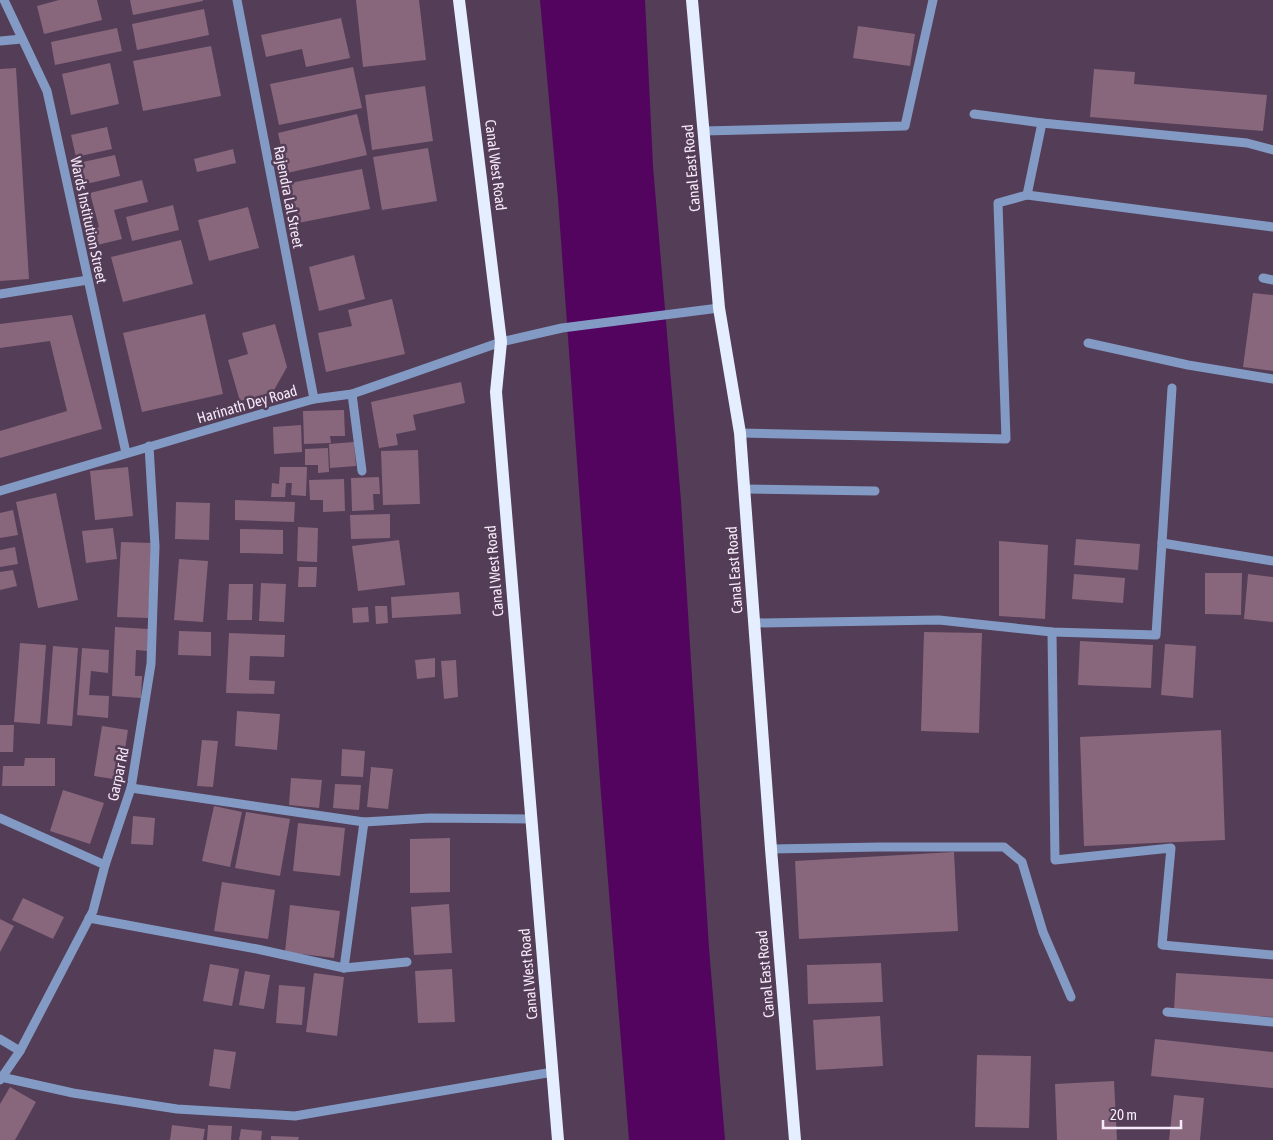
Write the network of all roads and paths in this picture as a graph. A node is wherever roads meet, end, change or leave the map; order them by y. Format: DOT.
graph roads {
  1 [pos="4,0"];
  2 [pos="237,0"];
  3 [pos="459,0"];
  4 [pos="692,0"];
  5 [pos="933,0"];
  6 [pos="22,39"];
  7 [pos="0,41"];
  8 [pos="974,114"];
  9 [pos="1042,123"];
  10 [pos="704,131"];
  11 [pos="1273,150"];
  12 [pos="1028,195"];
  13 [pos="1273,227"];
  14 [pos="1263,278"];
  15 [pos="88,280"];
  16 [pos="1273,280"];
  17 [pos="0,294"];
  18 [pos="719,308"];
  19 [pos="501,342"];
  20 [pos="1088,343"];
  21 [pos="1273,379"];
  22 [pos="1172,388"];
  23 [pos="352,394"];
  24 [pos="314,399"];
  25 [pos="740,433"];
  26 [pos="149,446"];
  27 [pos="126,453"];
  28 [pos="362,471"];
  29 [pos="744,489"];
  30 [pos="0,490"];
  31 [pos="875,491"];
  32 [pos="1162,543"];
  33 [pos="1273,561"];
  34 [pos="755,623"];
  35 [pos="1052,632"];
  36 [pos="131,788"];
  37 [pos="0,818"];
  38 [pos="532,819"];
  39 [pos="364,822"];
  40 [pos="771,849"];
  41 [pos="105,865"];
  42 [pos="89,918"];
  43 [pos="1273,955"];
  44 [pos="407,962"];
  45 [pos="344,968"];
  46 [pos="1071,997"];
  47 [pos="1166,1012"];
  48 [pos="1273,1022"];
  49 [pos="0,1039"];
  50 [pos="20,1051"];
  51 [pos="553,1072"];
  52 [pos="1,1078"];
  53 [pos="558,1140"];
  54 [pos="795,1140"];
  1 -- 6 [label="street, Wards Institution Street"];
  2 -- 24 [label="street, Rajendra Lal Street"];
  3 -- 19 [label="main road, Canal West Road"];
  4 -- 10 [label="main road, Canal East Road"];
  5 -- 10 [label="street"];
  6 -- 7 [label="street"];
  6 -- 15 [label="street, Wards Institution Street"];
  8 -- 9 [label="street"];
  9 -- 11 [label="street"];
  9 -- 12 [label="street"];
  10 -- 18 [label="main road, Canal East Road"];
  12 -- 13 [label="street"];
  12 -- 25 [label="street"];
  14 -- 16 [label="street"];
  15 -- 17 [label="street"];
  15 -- 27 [label="street, Wards Institution Street"];
  18 -- 19 [label="street, Harinath Dey Road"];
  18 -- 25 [label="main road, Canal East Road"];
  19 -- 23 [label="street, Harinath Dey Road"];
  19 -- 38 [label="main road, Canal West Road"];
  20 -- 21 [label="street"];
  22 -- 32 [label="street"];
  23 -- 24 [label="street, Harinath Dey Road"];
  23 -- 28 [label="street"];
  24 -- 26 [label="street, Harinath Dey Road"];
  25 -- 29 [label="main road, Canal East Road"];
  26 -- 27 [label="street, Harinath Dey Road"];
  26 -- 36 [label="street, Garpar Rd"];
  27 -- 30 [label="street, Harinath Dey Road"];
  29 -- 31 [label="street"];
  29 -- 34 [label="main road, Canal East Road"];
  32 -- 33 [label="street"];
  32 -- 35 [label="street"];
  34 -- 35 [label="street"];
  34 -- 40 [label="main road, Canal East Road"];
  35 -- 43 [label="street"];
  36 -- 39 [label="street"];
  36 -- 41 [label="street, Garpar Rd"];
  37 -- 41 [label="street"];
  38 -- 39 [label="street"];
  38 -- 51 [label="main road, Canal West Road"];
  39 -- 45 [label="street"];
  40 -- 46 [label="street"];
  40 -- 54 [label="main road, Canal East Road"];
  41 -- 42 [label="street, Garpar Rd"];
  42 -- 45 [label="street"];
  42 -- 50 [label="street, Garpar Rd"];
  44 -- 45 [label="street"];
  47 -- 48 [label="street"];
  49 -- 50 [label="street"];
  50 -- 52 [label="street, Garpar Rd"];
  51 -- 52 [label="street"];
  51 -- 53 [label="main road, Canal West Road"];
}
